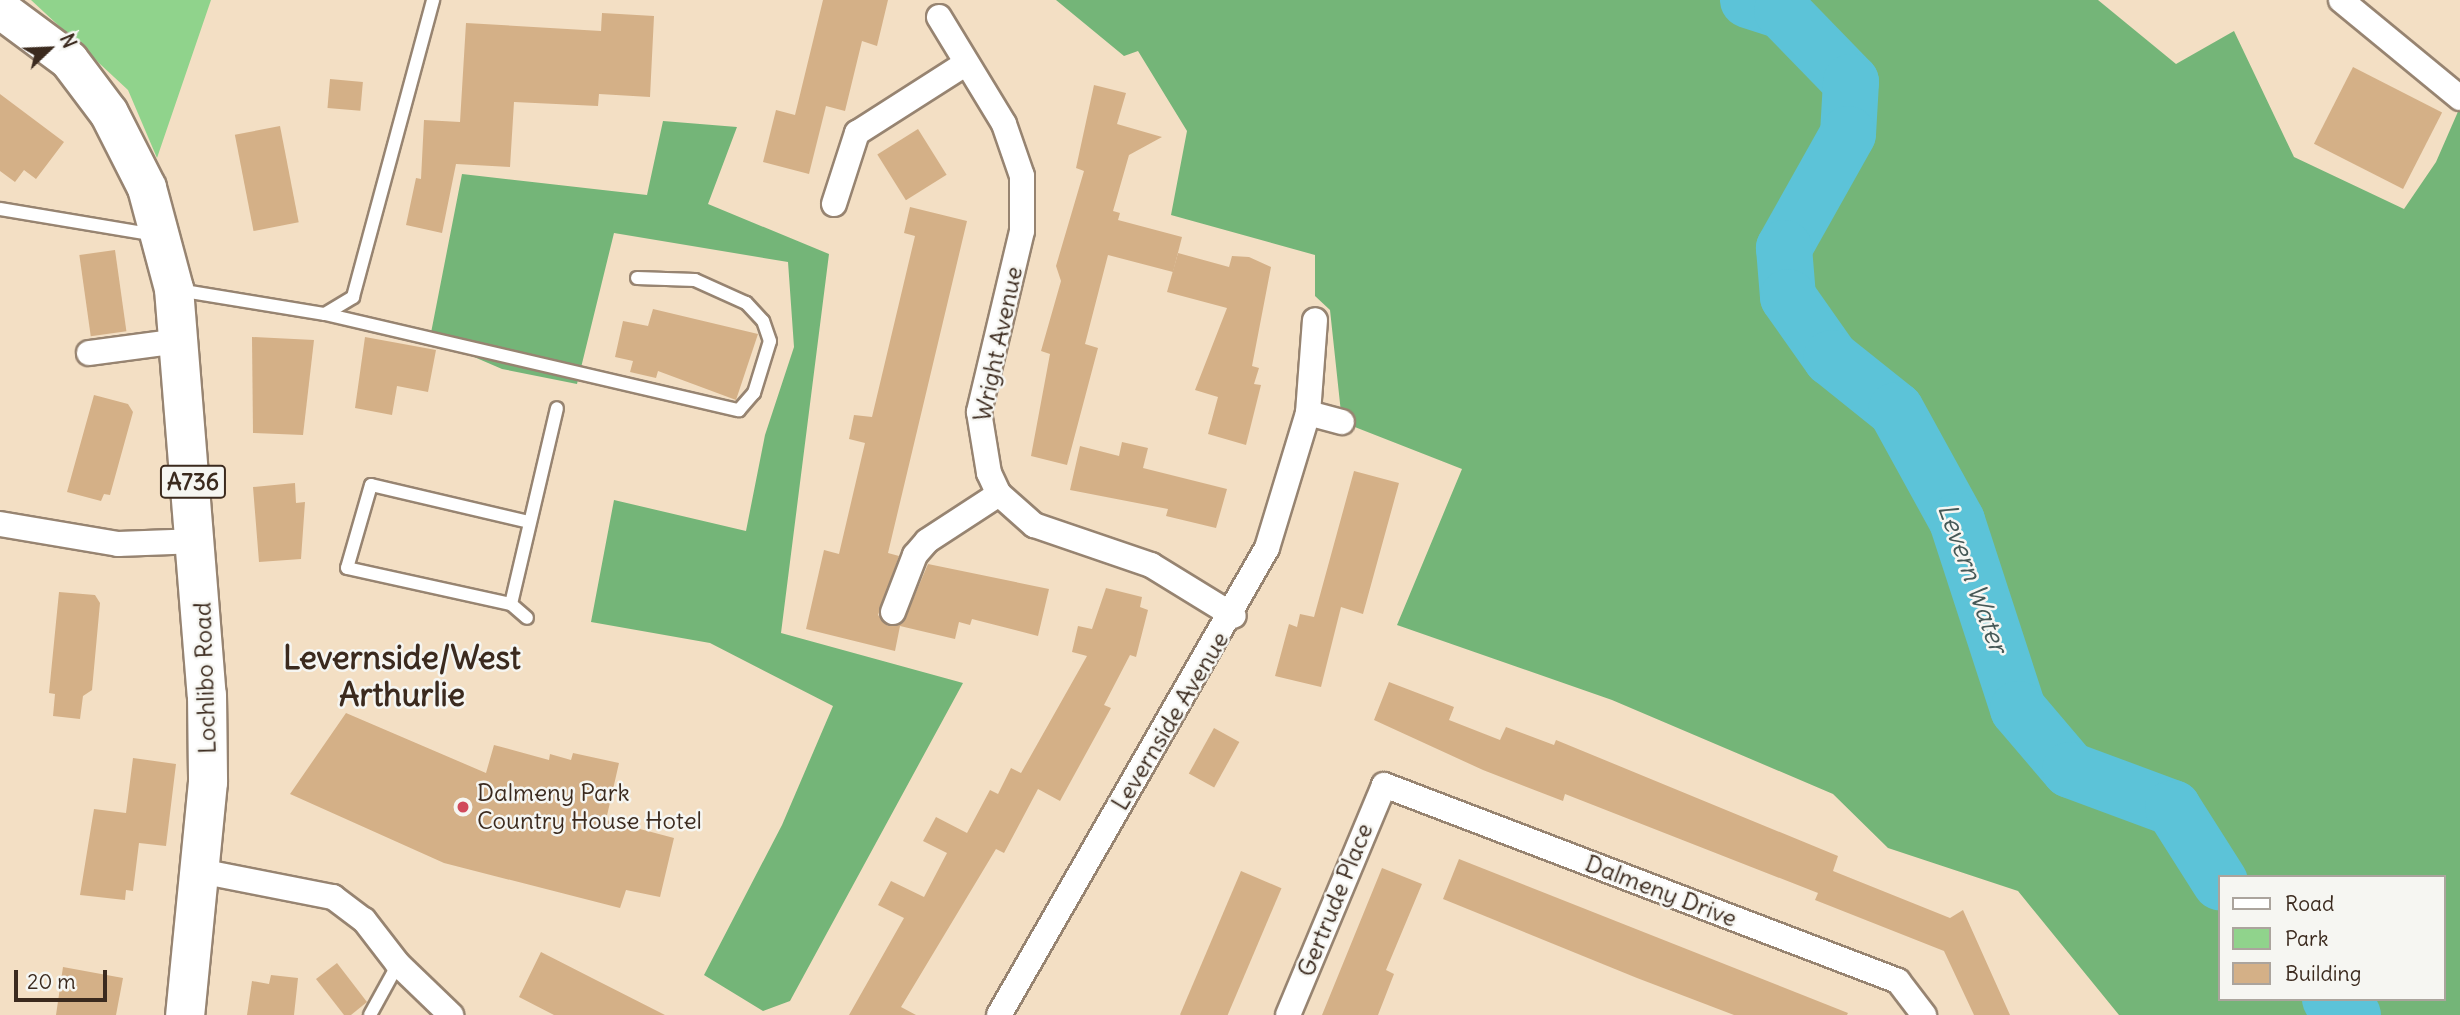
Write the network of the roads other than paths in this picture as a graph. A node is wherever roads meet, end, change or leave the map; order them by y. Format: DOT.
graph roads {
  1 [pos="433,0"];
  2 [pos="2341,0"];
  3 [pos="0,9"];
  4 [pos="939,17"];
  5 [pos="965,64"];
  6 [pos="2460,98"];
  7 [pos="834,204"];
  8 [pos="0,209"];
  9 [pos="162,237"];
  10 [pos="637,278"];
  11 [pos="174,289"];
  12 [pos="325,314"];
  13 [pos="1315,320"];
  14 [pos="179,341"];
  15 [pos="89,353"];
  16 [pos="556,408"];
  17 [pos="1308,413"];
  18 [pos="1342,422"];
  19 [pos="999,494"];
  20 [pos="529,522"];
  21 [pos="0,524"];
  22 [pos="199,541"];
  23 [pos="511,604"];
  24 [pos="893,611"];
  25 [pos="1234,616"];
  26 [pos="527,618"];
  27 [pos="1384,785"];
  28 [pos="200,871"];
  29 [pos="398,964"];
  30 [pos="185,1015"];
  31 [pos="369,1015"];
  32 [pos="451,1015"];
  33 [pos="999,1015"];
  34 [pos="1288,1015"];
  35 [pos="1924,1015"];
  1 -- 12 [label="lane"];
  2 -- 6 [label="street"];
  3 -- 9 [label="main road, Lochlibo Road / A736"];
  4 -- 5 [label="street, Wright Avenue"];
  5 -- 7 [label="street"];
  5 -- 19 [label="street, Wright Avenue"];
  8 -- 9 [label="lane"];
  9 -- 11 [label="main road, Lochlibo Road / A736"];
  10 -- 12 [label="lane"];
  11 -- 12 [label="lane"];
  11 -- 14 [label="main road, Lochlibo Road / A736"];
  13 -- 17 [label="street, Levernside Avenue"];
  14 -- 15 [label="street"];
  14 -- 22 [label="main road, Lochlibo Road / A736"];
  16 -- 20 [label="lane"];
  17 -- 18 [label="street"];
  17 -- 25 [label="street, Levernside Avenue"];
  19 -- 24 [label="street"];
  19 -- 25 [label="street, Wright Avenue"];
  20 -- 23 [label="lane"];
  20 -- 23 [label="lane"];
  21 -- 22 [label="street"];
  22 -- 28 [label="main road, Lochlibo Road / A736"];
  23 -- 26 [label="lane"];
  25 -- 33 [label="street, Levernside Avenue"];
  27 -- 34 [label="street, Gertrude Place"];
  27 -- 35 [label="street, Dalmeny Drive"];
  28 -- 29 [label="street"];
  28 -- 30 [label="main road, Lochlibo Road / A736"];
  29 -- 31 [label="lane"];
  29 -- 32 [label="street"];
}
